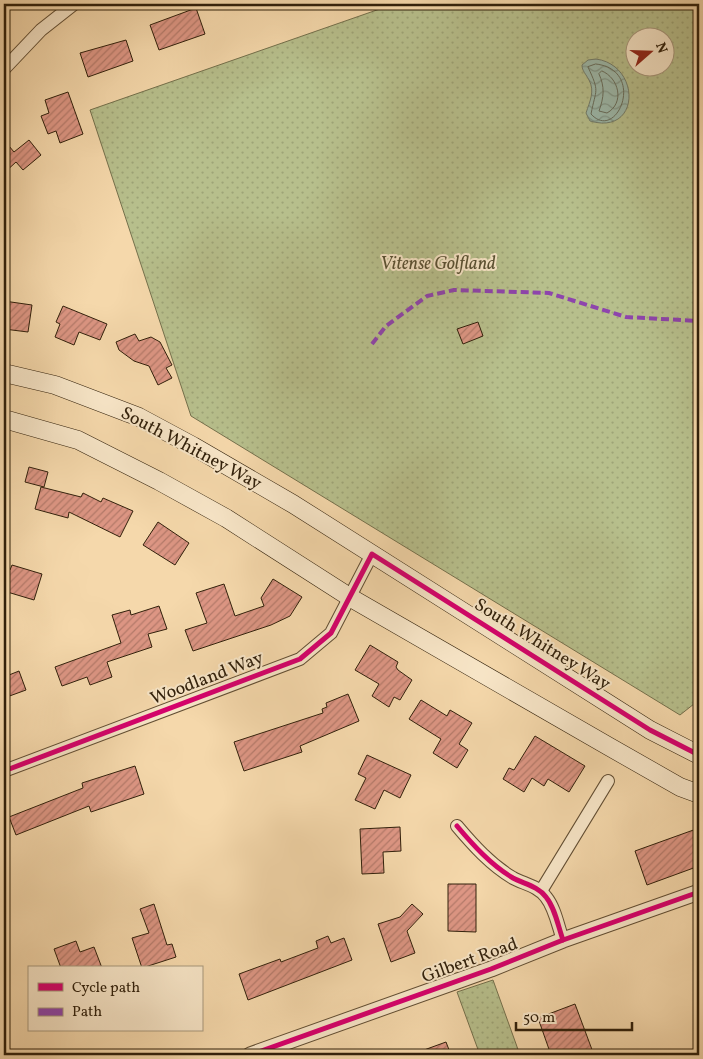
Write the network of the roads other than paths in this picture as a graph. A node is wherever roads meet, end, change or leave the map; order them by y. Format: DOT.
graph roads {
  1 [pos="74,4"];
  2 [pos="4,68"];
  3 [pos="4,373"];
  4 [pos="5,423"];
  5 [pos="372,554"];
  6 [pos="351,598"];
  7 [pos="699,755"];
  8 [pos="4,771"];
  9 [pos="608,781"];
  10 [pos="699,794"];
  11 [pos="457,826"];
  12 [pos="541,891"];
  13 [pos="699,892"];
  14 [pos="563,940"];
  15 [pos="250,1055"];
  1 -- 2 [label="street"];
  3 -- 5 [label="main road, South Whitney Way"];
  4 -- 6 [label="main road"];
  5 -- 6 [label="street, Woodland Way"];
  5 -- 7 [label="main road, South Whitney Way"];
  6 -- 8 [label="street, Woodland Way"];
  6 -- 10 [label="main road"];
  9 -- 12 [label="street"];
  11 -- 12 [label="street"];
  12 -- 14 [label="street"];
  13 -- 14 [label="street, Gilbert Road"];
  14 -- 15 [label="street, Gilbert Road"];
}
